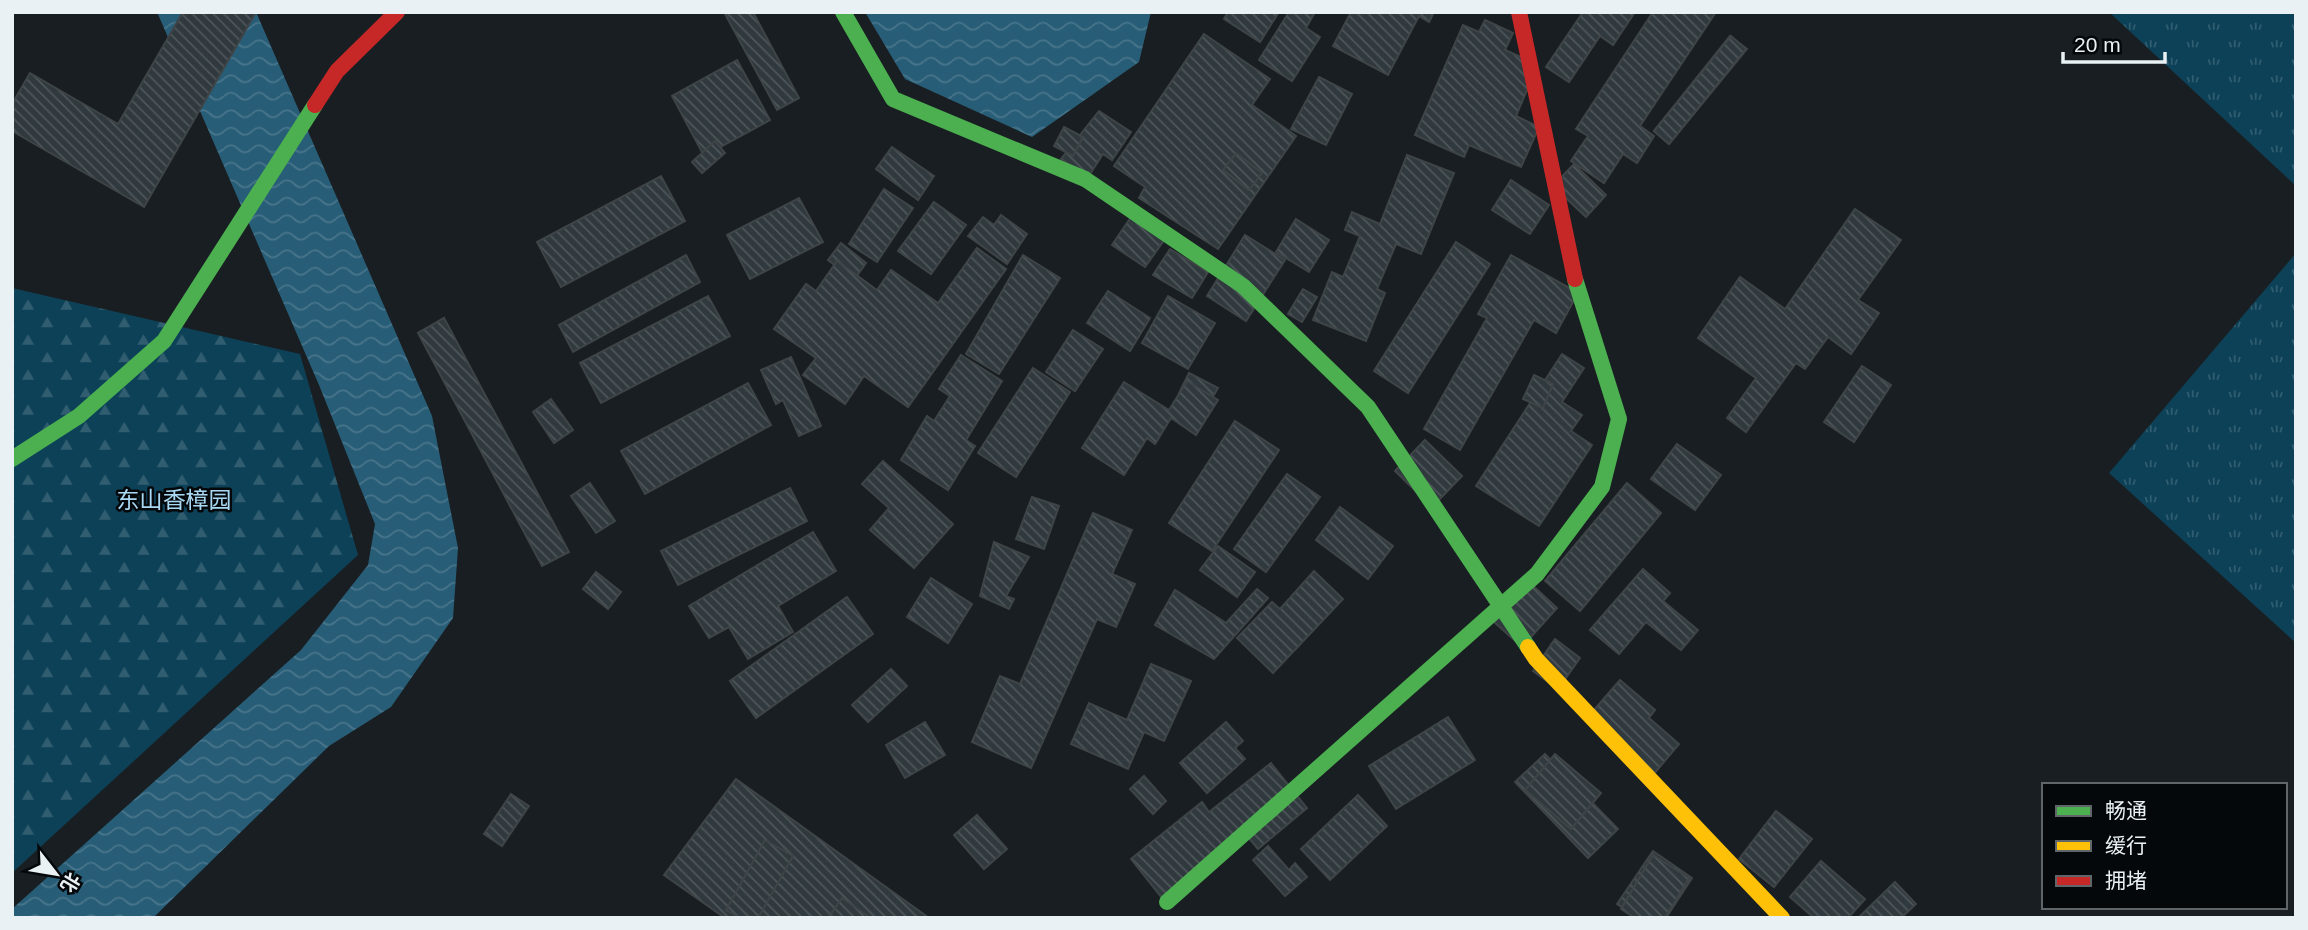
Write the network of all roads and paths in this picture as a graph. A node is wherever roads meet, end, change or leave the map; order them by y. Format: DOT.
graph roads {
  1 [pos="397,12"];
  2 [pos="843,12"];
  3 [pos="1519,12"];
  4 [pos="12,459"];
  5 [pos="1501,607"];
  6 [pos="1167,902"];
  7 [pos="1782,918"];
  1 -- 4 [label="street"];
  2 -- 5 [label="street"];
  3 -- 5 [label="street"];
  5 -- 6 [label="street"];
  5 -- 7 [label="street"];
}
